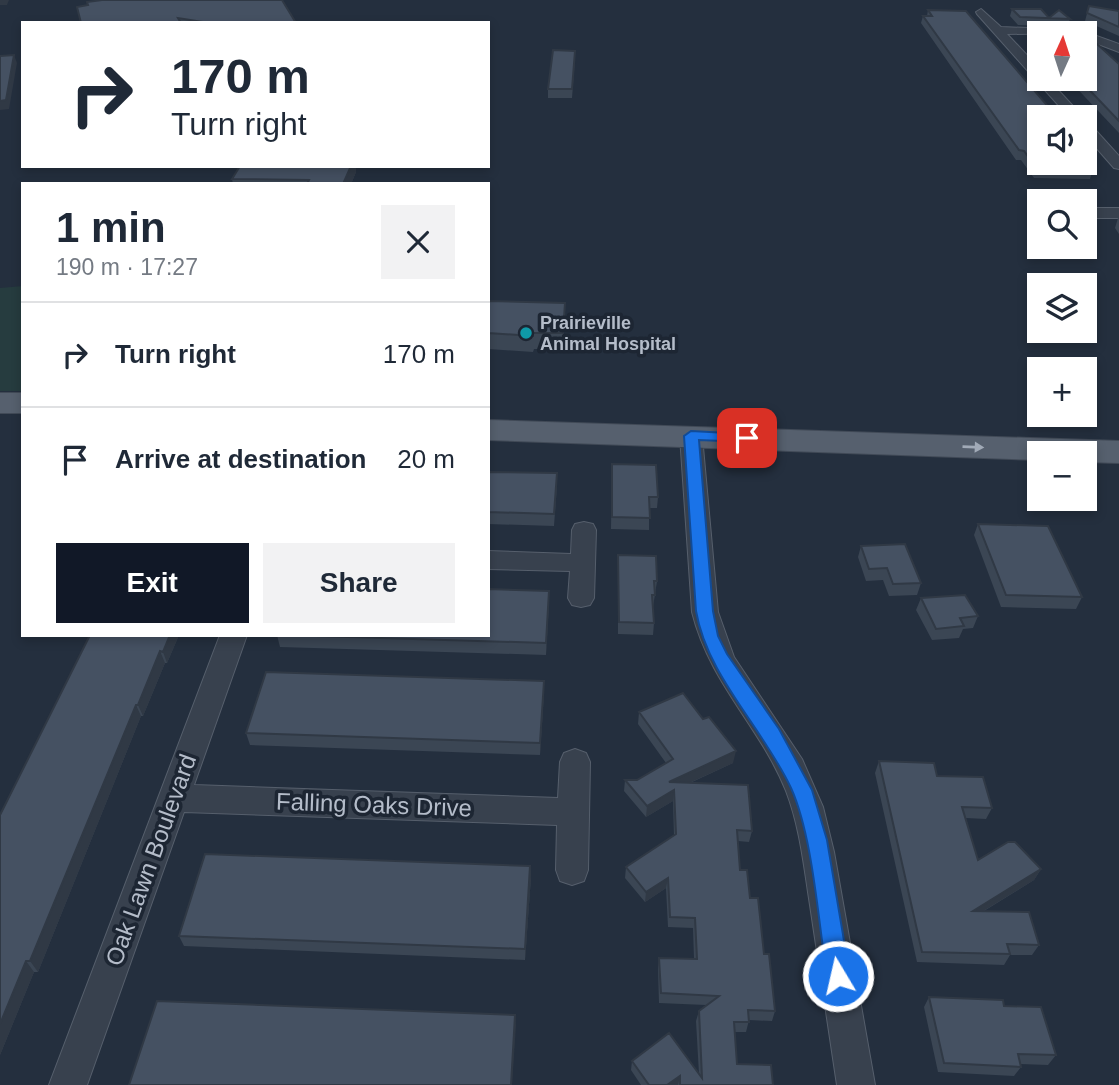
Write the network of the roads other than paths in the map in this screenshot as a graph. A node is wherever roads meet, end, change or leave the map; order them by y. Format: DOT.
graph roads {
  1 [pos="981,12"];
  2 [pos="998,30"];
  3 [pos="1027,31"];
  4 [pos="1097,39"];
  5 [pos="1119,48"];
  6 [pos="1027,63"];
  7 [pos="1052,91"];
  8 [pos="1065,105"];
  9 [pos="1097,140"];
  10 [pos="1119,165"];
  11 [pos="1097,213"];
  12 [pos="1119,213"];
  13 [pos="0,402"];
  14 [pos="21,403"];
  15 [pos="490,415"];
  16 [pos="0,422"];
  17 [pos="21,422"];
  18 [pos="1119,427"];
  19 [pos="490,430"];
  20 [pos="691,436"];
  21 [pos="1119,452"];
  22 [pos="584,530"];
  23 [pos="490,560"];
  24 [pos="583,563"];
  25 [pos="581,598"];
  26 [pos="233,637"];
  27 [pos="575,762"];
  28 [pos="174,798"];
  29 [pos="573,812"];
  30 [pos="572,870"];
  31 [pos="68,1085"];
  32 [pos="856,1085"];
  1 -- 2 [label="street"];
  2 -- 3 [label="street"];
  2 -- 6 [label="street"];
  4 -- 5 [label="street"];
  7 -- 8 [label="street"];
  9 -- 10 [label="street"];
  11 -- 12 [label="street"];
  13 -- 14 [label="main road"];
  15 -- 18 [label="main road"];
  16 -- 17 [label="main road"];
  19 -- 20 [label="main road"];
  20 -- 21 [label="main road, one-way"];
  20 -- 32 [label="street"];
  22 -- 24 [label="street"];
  23 -- 24 [label="street"];
  24 -- 25 [label="street"];
  26 -- 28 [label="street, Oak Lawn Boulevard"];
  27 -- 29 [label="street"];
  28 -- 29 [label="street, Falling Oaks Drive"];
  28 -- 31 [label="street, Oak Lawn Boulevard"];
  29 -- 30 [label="street"];
}
